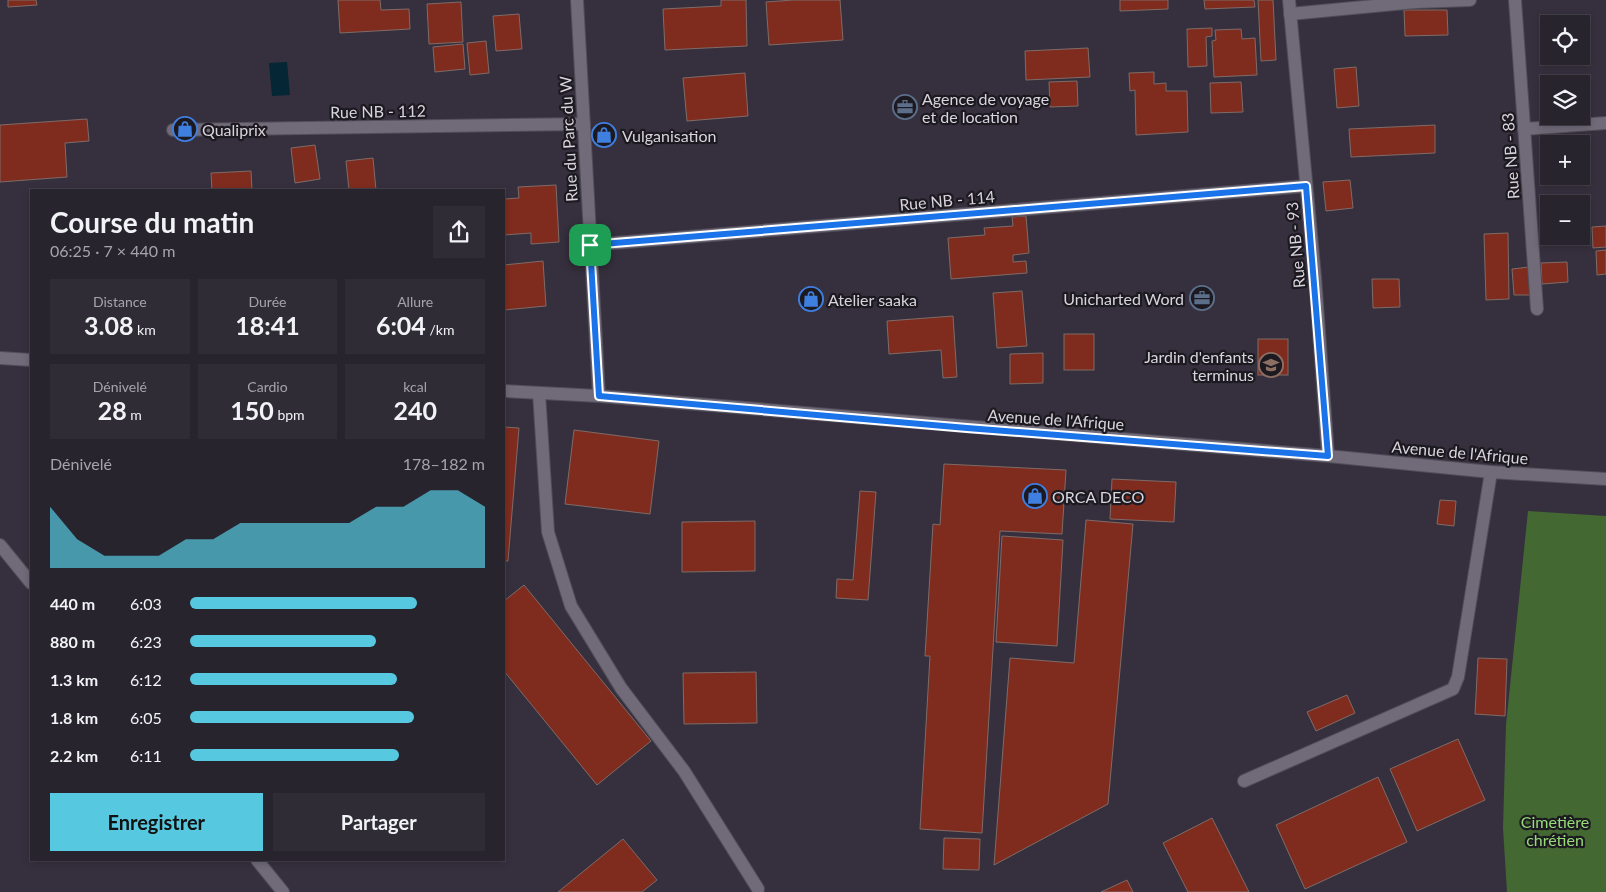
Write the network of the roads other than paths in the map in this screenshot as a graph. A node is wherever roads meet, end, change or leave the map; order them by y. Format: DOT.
graph roads {
  1 [pos="577,0"];
  2 [pos="1289,0"];
  3 [pos="1470,0"];
  4 [pos="1515,0"];
  5 [pos="1416,1"];
  6 [pos="1290,14"];
  7 [pos="1606,123"];
  8 [pos="584,124"];
  9 [pos="1524,129"];
  10 [pos="173,130"];
  11 [pos="1306,186"];
  12 [pos="590,245"];
  13 [pos="1537,309"];
  14 [pos="0,358"];
  15 [pos="30,360"];
  16 [pos="505,391"];
  17 [pos="539,393"];
  18 [pos="599,396"];
  19 [pos="1328,456"];
  20 [pos="1492,472"];
  21 [pos="1606,479"];
  22 [pos="0,545"];
  23 [pos="30,582"];
  24 [pos="1244,781"];
  25 [pos="258,861"];
  26 [pos="758,889"];
  27 [pos="283,892"];
  1 -- 8 [label="street, Rue du Parc du W"];
  2 -- 6 [label="street, Rue NB - 93"];
  3 -- 5 [label="street"];
  4 -- 9 [label="street, Rue NB - 83"];
  5 -- 6 [label="street"];
  6 -- 11 [label="street, Rue NB - 93"];
  7 -- 9 [label="street"];
  8 -- 10 [label="street, Rue NB - 112"];
  8 -- 12 [label="street, Rue du Parc du W"];
  9 -- 13 [label="street, Rue NB - 83"];
  11 -- 12 [label="street, Rue NB - 114"];
  11 -- 19 [label="street, Rue NB - 93"];
  12 -- 18 [label="street, Rue du Parc du W"];
  14 -- 15 [label="street"];
  16 -- 17 [label="street, Avenue de l'Afrique"];
  17 -- 18 [label="street, Avenue de l'Afrique"];
  17 -- 26 [label="street"];
  18 -- 19 [label="street, Avenue de l'Afrique"];
  19 -- 20 [label="street, Avenue de l'Afrique"];
  20 -- 21 [label="street, Avenue de l'Afrique"];
  20 -- 24 [label="street"];
  22 -- 23 [label="street"];
  25 -- 27 [label="street"];
}
